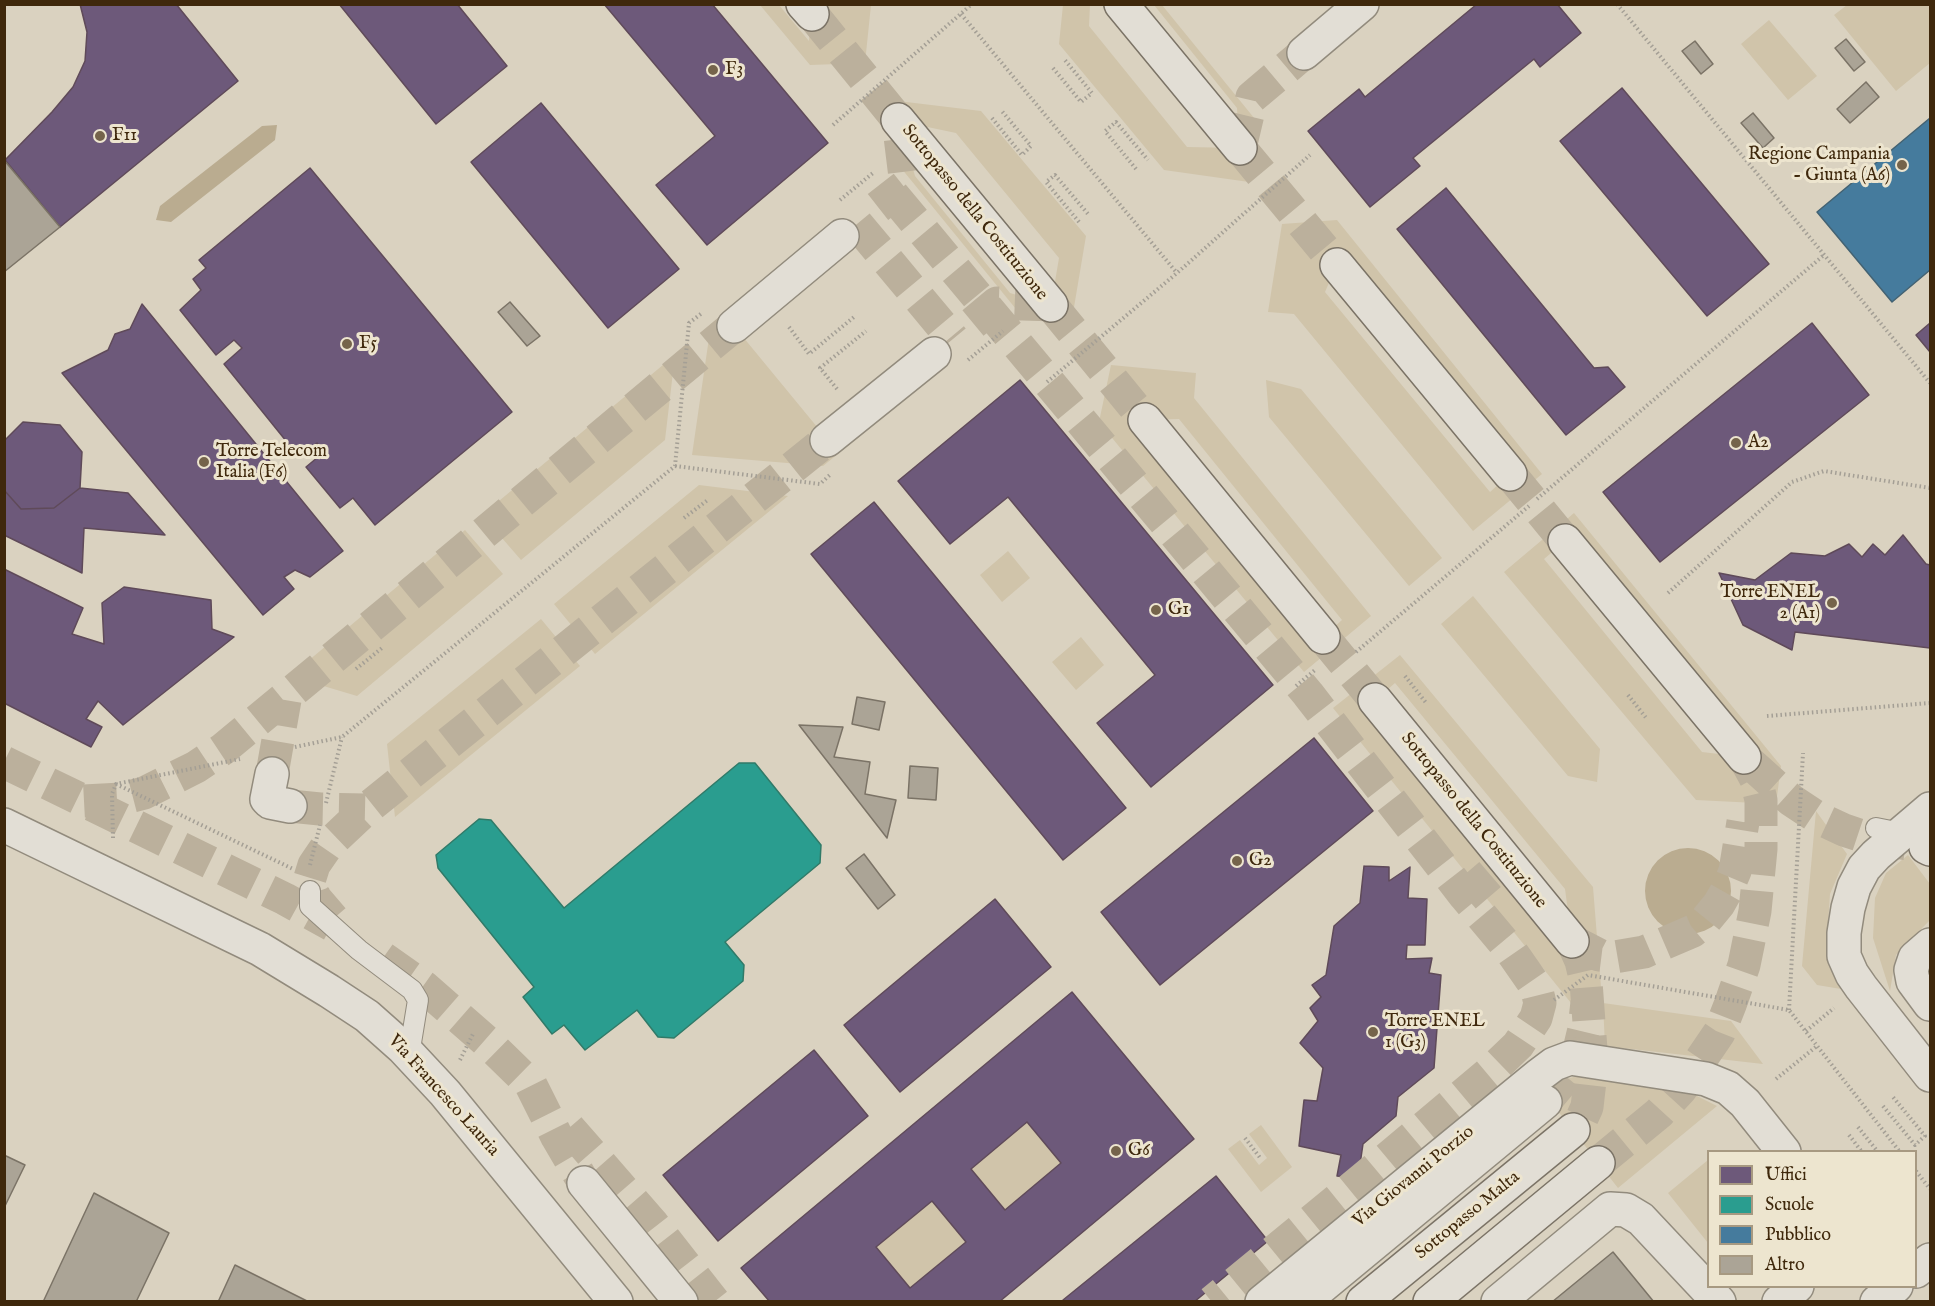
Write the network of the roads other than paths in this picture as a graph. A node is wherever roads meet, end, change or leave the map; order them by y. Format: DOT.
graph roads {
  1 [pos="1121,4"];
  2 [pos="1362,4"];
  3 [pos="1304,53"];
  4 [pos="898,120"];
  5 [pos="1240,148"];
  6 [pos="842,236"];
  7 [pos="1337,265"];
  8 [pos="1051,305"];
  9 [pos="734,326"];
  10 [pos="934,354"];
  11 [pos="1145,420"];
  12 [pos="827,440"];
  13 [pos="1510,474"];
  14 [pos="1565,541"];
  15 [pos="1323,651"];
  16 [pos="1375,700"];
  17 [pos="1744,758"];
  18 [pos="279,762"];
  19 [pos="290,806"];
  20 [pos="1930,809"];
  21 [pos="4,825"];
  22 [pos="1907,843"];
  23 [pos="310,891"];
  24 [pos="1572,941"];
  25 [pos="1923,952"];
  26 [pos="1930,1004"];
  27 [pos="409,1054"];
  28 [pos="1930,1075"];
  29 [pos="1545,1102"];
  30 [pos="1573,1130"];
  31 [pos="1782,1150"];
  32 [pos="1599,1163"];
  33 [pos="584,1183"];
  34 [pos="1930,1260"];
  35 [pos="1917,1270"];
  36 [pos="1796,1288"];
  37 [pos="1895,1288"];
  38 [pos="616,1302"];
  39 [pos="681,1302"];
  40 [pos="1262,1302"];
  41 [pos="1303,1302"];
  42 [pos="1362,1302"];
  43 [pos="1431,1302"];
  44 [pos="1498,1302"];
  45 [pos="1719,1302"];
  46 [pos="1779,1302"];
  47 [pos="1877,1302"];
  1 -- 5 [label="street"];
  2 -- 3 [label="street"];
  4 -- 8 [label="street, Sottopasso della Costituzione"];
  6 -- 9 [label="street"];
  7 -- 13 [label="street"];
  10 -- 12 [label="street"];
  11 -- 15 [label="street"];
  14 -- 17 [label="street"];
  16 -- 24 [label="street, Sottopasso della Costituzione"];
  18 -- 19 [label="street"];
  20 -- 22 [label="street"];
  21 -- 27 [label="street, Via Francesco Lauria"];
  22 -- 28 [label="street"];
  23 -- 27 [label="lane"];
  25 -- 26 [label="street"];
  27 -- 38 [label="street, Via Francesco Lauria"];
  29 -- 41 [label="street"];
  30 -- 42 [label="street, Sottopasso Malta"];
  31 -- 40 [label="street, Via Giovanni Porzio"];
  32 -- 43 [label="street"];
  33 -- 39 [label="street"];
  34 -- 35 [label="street"];
  36 -- 46 [label="street"];
  37 -- 47 [label="street"];
  44 -- 45 [label="street"];
}
